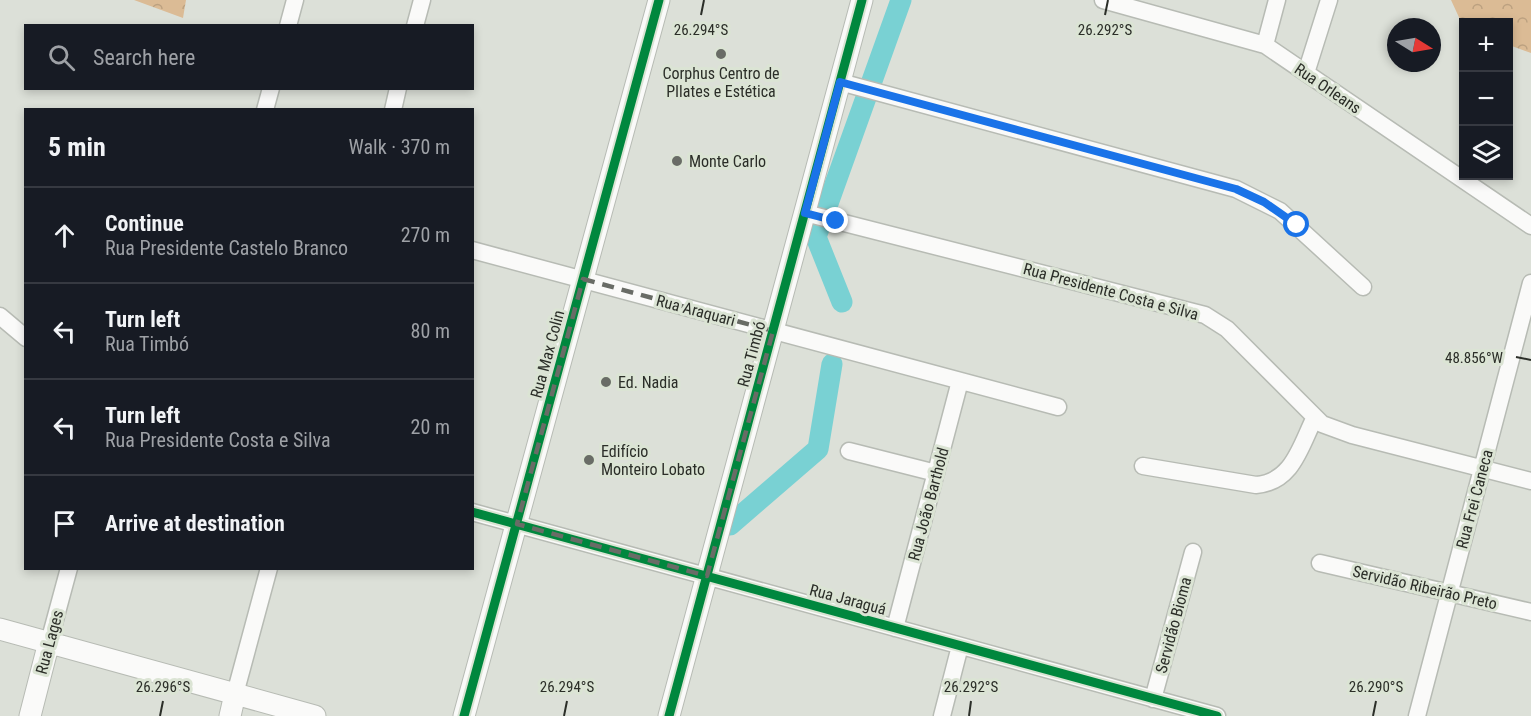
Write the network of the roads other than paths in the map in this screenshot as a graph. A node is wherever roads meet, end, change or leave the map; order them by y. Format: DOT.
graph roads {
  1 [pos="295,0"];
  2 [pos="422,0"];
  3 [pos="659,0"];
  4 [pos="862,0"];
  5 [pos="1102,0"];
  6 [pos="1277,0"];
  7 [pos="1329,0"];
  8 [pos="289,24"];
  9 [pos="416,24"];
  10 [pos="1265,45"];
  11 [pos="1306,73"];
  12 [pos="848,84"];
  13 [pos="270,90"];
  14 [pos="398,90"];
  15 [pos="266,108"];
  16 [pos="393,108"];
  17 [pos="809,214"];
  18 [pos="1531,226"];
  19 [pos="474,251"];
  20 [pos="583,279"];
  21 [pos="1531,283"];
  22 [pos="1363,287"];
  23 [pos="0,316"];
  24 [pos="773,330"];
  25 [pos="24,336"];
  26 [pos="960,381"];
  27 [pos="1058,407"];
  28 [pos="1314,419"];
  29 [pos="849,451"];
  30 [pos="1143,466"];
  31 [pos="1482,468"];
  32 [pos="936,472"];
  33 [pos="1531,481"];
  34 [pos="474,513"];
  35 [pos="517,524"];
  36 [pos="1193,552"];
  37 [pos="1320,563"];
  38 [pos="68,570"];
  39 [pos="268,570"];
  40 [pos="707,576"];
  41 [pos="1449,593"];
  42 [pos="1531,612"];
  43 [pos="0,628"];
  44 [pos="895,628"];
  45 [pos="49,642"];
  46 [pos="960,646"];
  47 [pos="236,694"];
  48 [pos="1153,699"];
  49 [pos="30,716"];
  50 [pos="230,716"];
  51 [pos="315,716"];
  52 [pos="464,716"];
  53 [pos="669,716"];
  54 [pos="942,716"];
  55 [pos="1216,716"];
  56 [pos="1417,716"];
  1 -- 8 [label="street"];
  2 -- 9 [label="street"];
  3 -- 20 [label="main road, Rua Max Colin"];
  4 -- 12 [label="main road, Rua Timbó"];
  5 -- 10 [label="street, Rua Orleans"];
  6 -- 10 [label="street"];
  7 -- 11 [label="street"];
  10 -- 11 [label="street, Rua Orleans"];
  11 -- 18 [label="street, Rua Orleans"];
  12 -- 17 [label="main road, Rua Timbó"];
  12 -- 22 [label="street"];
  13 -- 15 [label="street"];
  14 -- 16 [label="street"];
  17 -- 24 [label="main road, Rua Timbó"];
  17 -- 28 [label="street, Rua Presidente Costa e Silva"];
  19 -- 20 [label="street, Rua Araquari"];
  20 -- 24 [label="street, Rua Araquari"];
  20 -- 35 [label="main road, Rua Max Colin"];
  21 -- 31 [label="street, Rua Frei Caneca"];
  23 -- 25 [label="street"];
  24 -- 26 [label="street, Rua Araquari"];
  24 -- 40 [label="main road, Rua Timbó"];
  26 -- 27 [label="street, Rua Araquari"];
  26 -- 32 [label="street, Rua João Barthold"];
  28 -- 30 [label="street"];
  28 -- 31 [label="street, Rua Presidente Costa e Silva"];
  29 -- 32 [label="street"];
  31 -- 33 [label="street, Rua Presidente Costa e Silva"];
  31 -- 41 [label="street, Rua Frei Caneca"];
  32 -- 44 [label="street, Rua João Barthold"];
  34 -- 35 [label="street, Rua Jaraguá"];
  35 -- 40 [label="street, Rua Jaraguá"];
  35 -- 52 [label="main road, Rua Max Colin"];
  36 -- 48 [label="street, Servidão Bioma"];
  37 -- 41 [label="street, Servidão Ribeirão Preto"];
  38 -- 45 [label="street, Rua Lages"];
  39 -- 47 [label="street"];
  40 -- 44 [label="street, Rua Jaraguá"];
  40 -- 53 [label="main road, Rua Timbó"];
  41 -- 42 [label="street, Servidão Ribeirão Preto"];
  41 -- 56 [label="street, Rua Frei Caneca"];
  43 -- 45 [label="main road"];
  44 -- 46 [label="street, Rua Jaraguá"];
  45 -- 47 [label="main road"];
  45 -- 49 [label="main road, Rua Lages"];
  46 -- 48 [label="street, Rua Jaraguá"];
  46 -- 54 [label="street"];
  47 -- 50 [label="main road"];
  47 -- 51 [label="main road"];
  48 -- 55 [label="street, Rua Jaraguá"];
}
